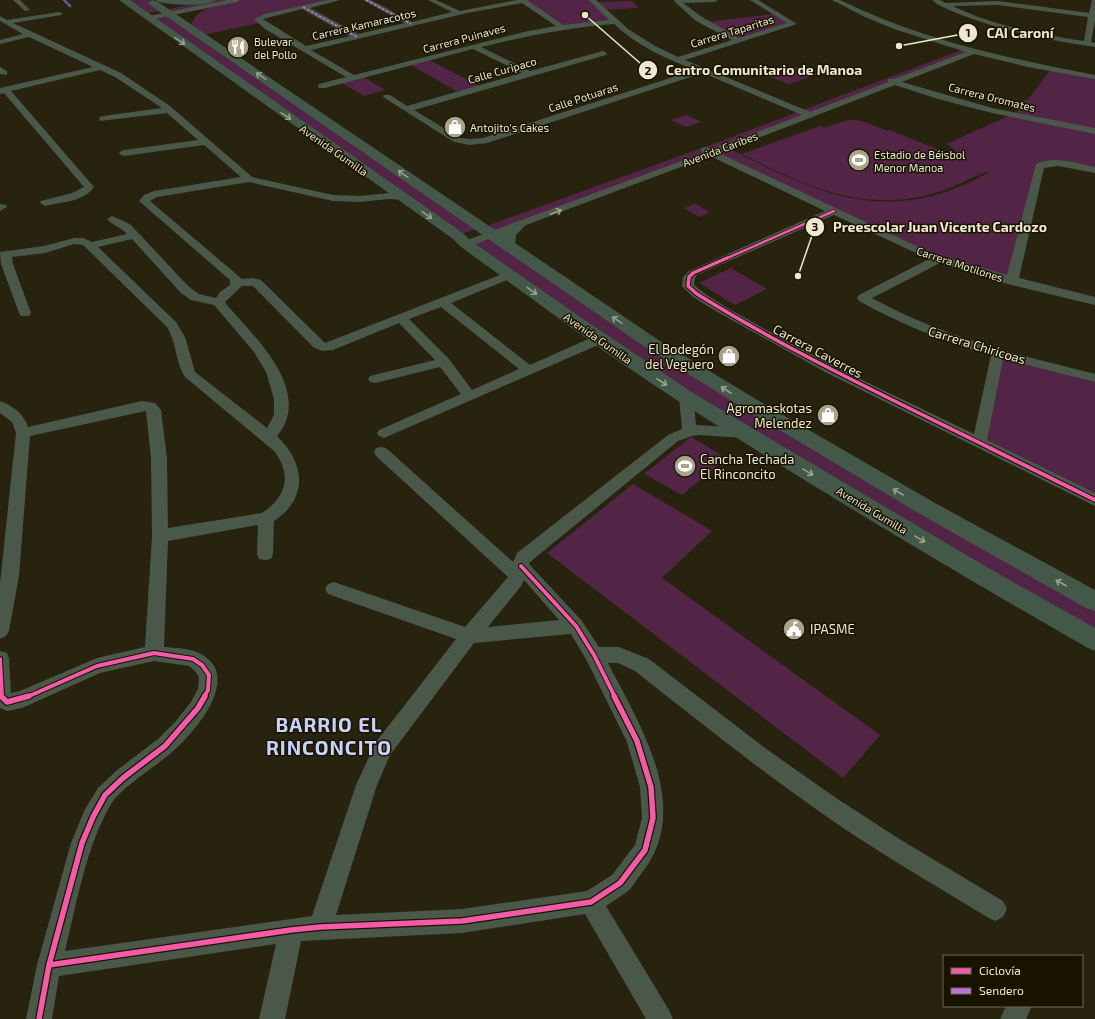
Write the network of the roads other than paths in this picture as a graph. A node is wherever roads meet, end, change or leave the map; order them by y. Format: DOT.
graph roads {
  1 [pos="16,0"];
  2 [pos="124,0"];
  3 [pos="149,0"];
  4 [pos="161,0"];
  5 [pos="211,0"];
  6 [pos="215,0"];
  7 [pos="237,0"];
  8 [pos="336,0"];
  9 [pos="366,0"];
  10 [pos="431,0"];
  11 [pos="522,0"];
  12 [pos="592,0"];
  13 [pos="715,0"];
  14 [pos="753,0"];
  15 [pos="834,0"];
  16 [pos="935,0"];
  17 [pos="1095,0"];
  18 [pos="226,2"];
  19 [pos="944,4"];
  20 [pos="303,7"];
  21 [pos="27,10"];
  22 [pos="166,12"];
  23 [pos="459,13"];
  24 [pos="59,14"];
  25 [pos="1092,15"];
  26 [pos="146,16"];
  27 [pos="2,20"];
  28 [pos="614,22"];
  29 [pos="411,24"];
  30 [pos="562,27"];
  31 [pos="192,30"];
  32 [pos="30,35"];
  33 [pos="357,37"];
  34 [pos="738,41"];
  35 [pos="0,42"];
  36 [pos="1087,44"];
  37 [pos="1095,45"];
  38 [pos="474,47"];
  39 [pos="305,49"];
  40 [pos="964,49"];
  41 [pos="973,52"];
  42 [pos="603,53"];
  43 [pos="676,60"];
  44 [pos="101,67"];
  45 [pos="702,71"];
  46 [pos="530,74"];
  47 [pos="1095,77"];
  48 [pos="353,78"];
  49 [pos="890,81"];
  50 [pos="322,86"];
  51 [pos="3,90"];
  52 [pos="387,97"];
  53 [pos="406,109"];
  54 [pos="169,110"];
  55 [pos="806,113"];
  56 [pos="103,119"];
  57 [pos="1095,131"];
  58 [pos="204,142"];
  59 [pos="706,150"];
  60 [pos="124,153"];
  61 [pos="1095,170"];
  62 [pos="249,179"];
  63 [pos="385,185"];
  64 [pos="372,198"];
  65 [pos="403,198"];
  66 [pos="45,203"];
  67 [pos="542,206"];
  68 [pos="834,211"];
  69 [pos="112,219"];
  70 [pos="519,225"];
  71 [pos="486,227"];
  72 [pos="135,235"];
  73 [pos="462,240"];
  74 [pos="90,246"];
  75 [pos="508,247"];
  76 [pos="3,255"];
  77 [pos="938,259"];
  78 [pos="510,275"];
  79 [pos="1012,281"];
  80 [pos="237,283"];
  81 [pos="1095,300"];
  82 [pos="219,302"];
  83 [pos="443,302"];
  84 [pos="25,313"];
  85 [pos="401,318"];
  86 [pos="600,339"];
  87 [pos="998,353"];
  88 [pos="444,362"];
  89 [pos="528,370"];
  90 [pos="1095,378"];
  91 [pos="375,379"];
  92 [pos="468,396"];
  93 [pos="686,397"];
  94 [pos="0,406"];
  95 [pos="689,431"];
  96 [pos="23,433"];
  97 [pos="384,433"];
  98 [pos="745,433"];
  99 [pos="267,437"];
  100 [pos="979,443"];
  101 [pos="381,452"];
  102 [pos="1095,500"];
  103 [pos="266,518"];
  104 [pos="160,536"];
  105 [pos="265,554"];
  106 [pos="519,571"];
  107 [pos="334,589"];
  108 [pos="1095,601"];
  109 [pos="576,626"];
  110 [pos="0,631"];
  111 [pos="469,636"];
  112 [pos="1095,640"];
  113 [pos="154,653"];
  114 [pos="594,655"];
  115 [pos="0,659"];
  116 [pos="591,902"];
  117 [pos="995,909"];
  118 [pos="320,927"];
  119 [pos="290,930"];
  120 [pos="49,965"];
  121 [pos="1019,1007"];
  122 [pos="39,1019"];
  123 [pos="272,1019"];
  124 [pos="660,1019"];
  125 [pos="1013,1019"];
  1 -- 21 [label="street"];
  2 -- 26 [label="main road, Avenida Gumilla"];
  3 -- 22 [label="main road, Avenida Gumilla"];
  4 -- 5 [label="main road"];
  6 -- 22 [label="street"];
  7 -- 18 [label="street"];
  8 -- 20 [label="street"];
  9 -- 29 [label="street"];
  10 -- 23 [label="street"];
  11 -- 23 [label="street, Carrera Kamaracotos"];
  11 -- 30 [label="street"];
  12 -- 28 [label="street"];
  13 -- 34 [label="street"];
  14 -- 34 [label="street, Carrera Taparitas"];
  15 -- 40 [label="street"];
  16 -- 19 [label="street"];
  17 -- 25 [label="street"];
  18 -- 22 [label="street"];
  18 -- 31 [label="main road"];
  19 -- 25 [label="street"];
  19 -- 36 [label="street"];
  20 -- 33 [label="street"];
  20 -- 39 [label="street"];
  22 -- 26 [label="street"];
  22 -- 31 [label="main road, Avenida Gumilla"];
  23 -- 29 [label="street, Carrera Kamaracotos"];
  24 -- 27 [label="street"];
  25 -- 36 [label="street"];
  26 -- 63 [label="main road, Avenida Gumilla, one-way"];
  27 -- 32 [label="street"];
  28 -- 30 [label="street, Carrera Puinaves"];
  28 -- 43 [label="street"];
  29 -- 33 [label="street, Carrera Kamaracotos"];
  30 -- 38 [label="street, Carrera Puinaves"];
  71 -- 31 [label="main road, Avenida Gumilla, one-way"];
  32 -- 35 [label="street"];
  32 -- 44 [label="street"];
  33 -- 39 [label="street, Carrera Kamaracotos"];
  34 -- 43 [label="street, Carrera Taparitas"];
  36 -- 37 [label="street"];
  38 -- 46 [label="street"];
  38 -- 48 [label="street, Carrera Puinaves"];
  39 -- 48 [label="street"];
  40 -- 41 [label="street"];
  40 -- 49 [label="street, Avenida Caribes"];
  41 -- 47 [label="street"];
  41 -- 49 [label="street, Avenida Caribes"];
  42 -- 46 [label="street, Calle Curipaco"];
  43 -- 45 [label="street"];
  44 -- 51 [label="street"];
  44 -- 54 [label="street"];
  45 -- 53 [label="street, Calle Potuaras"];
  45 -- 55 [label="street"];
  46 -- 53 [label="street, Calle Curipaco"];
  48 -- 50 [label="street, Carrera Puinaves"];
  49 -- 55 [label="street, Avenida Caribes"];
  49 -- 57 [label="street, Carrera Oromates"];
  51 -- 66 [label="street"];
  52 -- 53 [label="street"];
  54 -- 56 [label="street"];
  54 -- 58 [label="street"];
  55 -- 59 [label="street, Avenida Caribes"];
  58 -- 60 [label="street"];
  58 -- 62 [label="street"];
  59 -- 67 [label="street, Avenida Caribes"];
  59 -- 68 [label="street, Carrera Motilones"];
  70 -- 59 [label="street, Avenida Caribes, one-way"];
  61 -- 79 [label="street"];
  62 -- 64 [label="street"];
  62 -- 80 [label="street"];
  63 -- 64 [label="street"];
  63 -- 65 [label="main road, Avenida Gumilla"];
  64 -- 65 [label="street"];
  65 -- 73 [label="main road, Avenida Gumilla, one-way"];
  68 -- 77 [label="street, Carrera Motilones"];
  68 -- 100 [label="street, Carrera Caverres"];
  69 -- 72 [label="street"];
  70 -- 71 [label="street, Avenida Caribes"];
  70 -- 75 [label="main road"];
  71 -- 73 [label="street, Avenida Caribes"];
  71 -- 75 [label="main road, Avenida Gumilla"];
  72 -- 74 [label="street"];
  72 -- 82 [label="street"];
  73 -- 78 [label="main road, Avenida Gumilla"];
  74 -- 76 [label="street"];
  74 -- 99 [label="street"];
  108 -- 75 [label="main road, Avenida Gumilla, one-way"];
  76 -- 84 [label="street"];
  77 -- 79 [label="street, Carrera Motilones"];
  77 -- 87 [label="street, Carrera Chiricoas"];
  78 -- 83 [label="street"];
  78 -- 86 [label="main road, Avenida Gumilla, one-way"];
  79 -- 81 [label="street, Carrera Motilones"];
  80 -- 82 [label="street"];
  80 -- 85 [label="street"];
  82 -- 99 [label="street"];
  83 -- 85 [label="street"];
  83 -- 89 [label="street"];
  85 -- 88 [label="street"];
  86 -- 89 [label="street"];
  86 -- 93 [label="main road, Avenida Gumilla, one-way"];
  87 -- 90 [label="street, Carrera Chiricoas"];
  87 -- 100 [label="street"];
  88 -- 91 [label="street"];
  88 -- 92 [label="street"];
  89 -- 92 [label="street"];
  92 -- 97 [label="street"];
  93 -- 95 [label="street"];
  93 -- 98 [label="main road, Avenida Gumilla"];
  94 -- 96 [label="street"];
  95 -- 98 [label="street"];
  95 -- 106 [label="street"];
  96 -- 104 [label="street"];
  96 -- 110 [label="street"];
  98 -- 112 [label="main road, Avenida Gumilla, one-way"];
  99 -- 103 [label="street"];
  100 -- 102 [label="street, Carrera Caverres"];
  101 -- 106 [label="street"];
  103 -- 104 [label="street"];
  103 -- 105 [label="street"];
  104 -- 113 [label="street"];
  106 -- 109 [label="street"];
  106 -- 111 [label="street"];
  107 -- 111 [label="street"];
  109 -- 111 [label="street"];
  109 -- 114 [label="street"];
  111 -- 118 [label="street"];
  113 -- 115 [label="street"];
  113 -- 120 [label="street"];
  114 -- 116 [label="street"];
  114 -- 117 [label="street"];
  116 -- 118 [label="street"];
  116 -- 124 [label="street"];
  118 -- 119 [label="street"];
  119 -- 120 [label="street"];
  119 -- 123 [label="street"];
  120 -- 122 [label="street"];
  121 -- 125 [label="street"];
}
